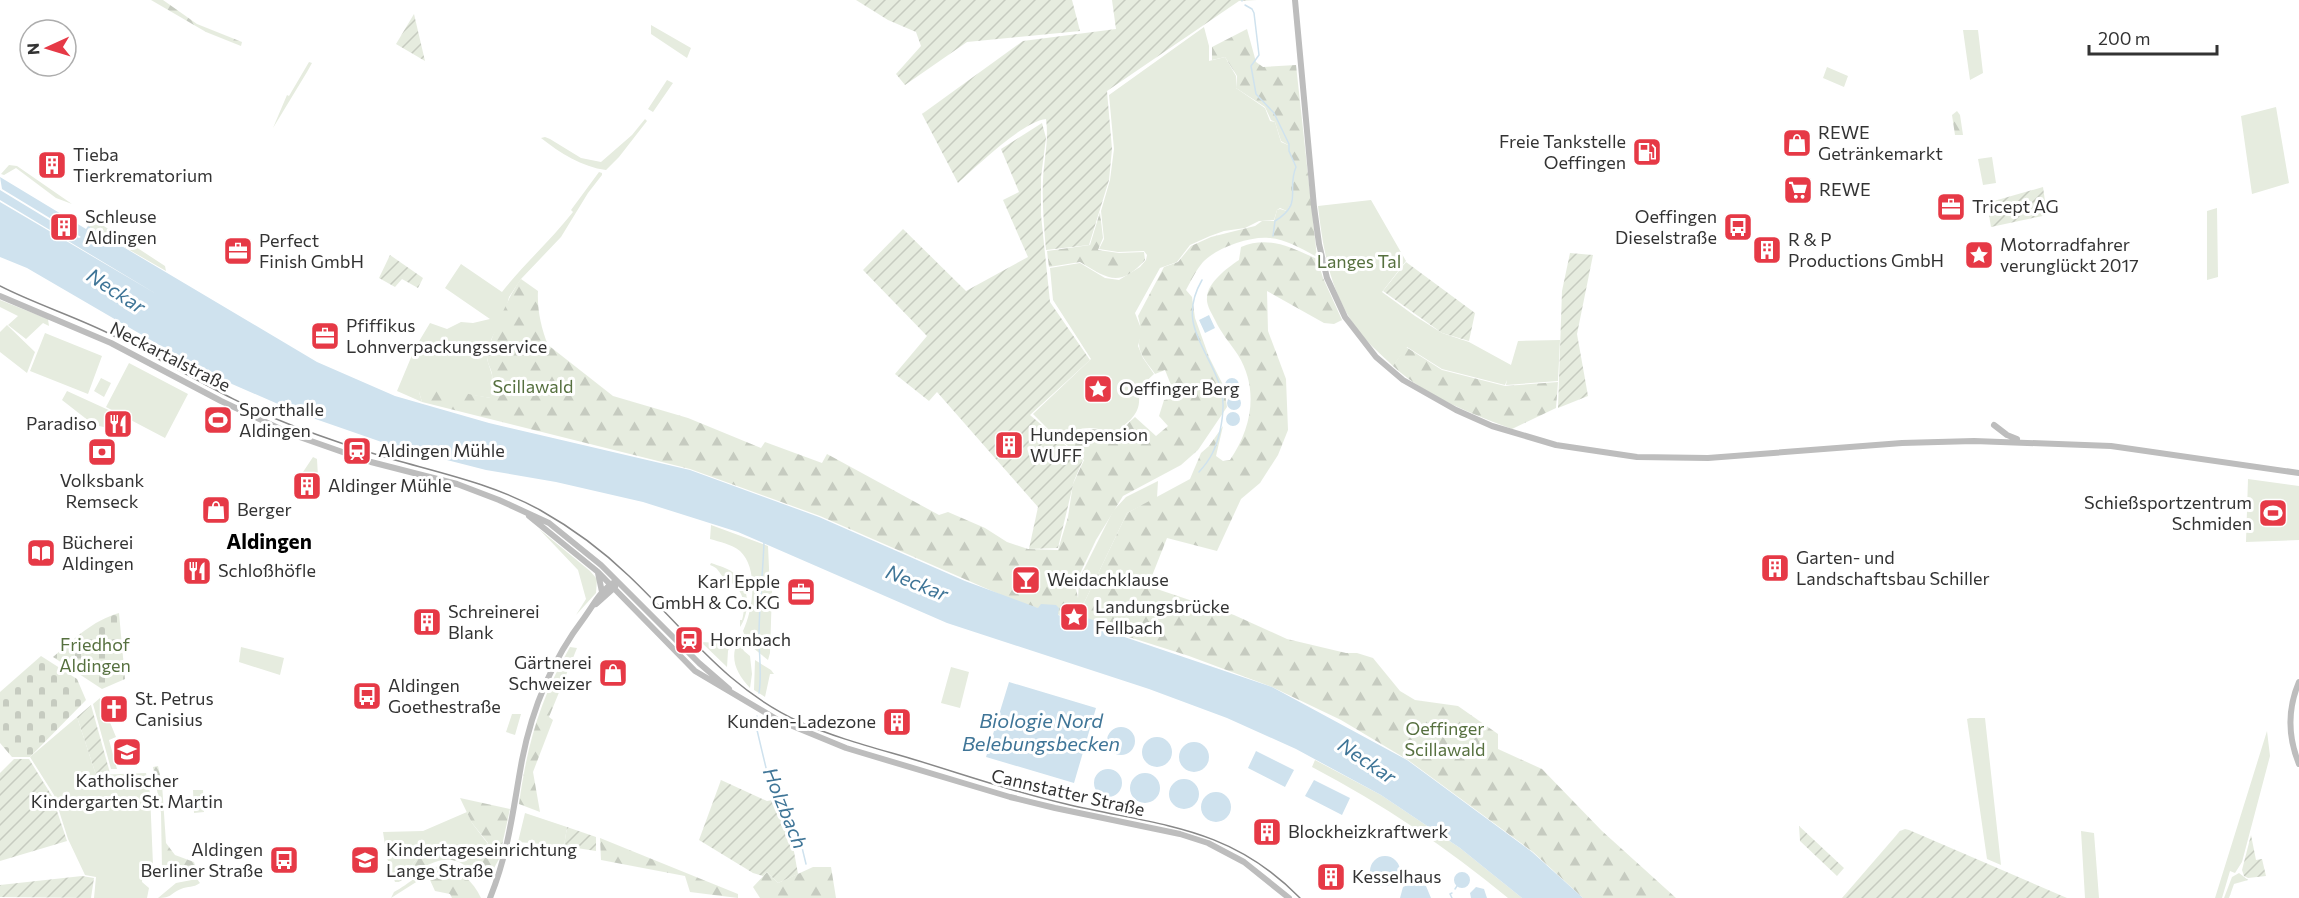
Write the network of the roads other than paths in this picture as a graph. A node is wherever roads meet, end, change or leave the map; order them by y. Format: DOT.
graph roads {
  1 [pos="1295,0"];
  2 [pos="0,296"];
  3 [pos="1994,425"];
  4 [pos="2027,442"];
  5 [pos="2299,473"];
  6 [pos="529,516"];
  7 [pos="598,572"];
  8 [pos="618,581"];
  9 [pos="612,587"];
  10 [pos="602,592"];
  11 [pos="593,606"];
  12 [pos="2299,682"];
  13 [pos="731,692"];
  14 [pos="2299,764"];
  15 [pos="490,898"];
  16 [pos="1289,898"];
  1 -- 4 [label="main road"];
  2 -- 6 [label="main road, Neckartalstraße"];
  3 -- 4 [label="main road"];
  4 -- 5 [label="main road"];
  6 -- 7 [label="main road, Neckartalstraße"];
  6 -- 8 [label="main road, Neckartalstraße"];
  7 -- 9 [label="main road, Neckartalstraße"];
  7 -- 10 [label="main road"];
  8 -- 9 [label="main road"];
  8 -- 13 [label="main road, Cannstatter Straße"];
  9 -- 10 [label="main road"];
  9 -- 11 [label="main road"];
  9 -- 13 [label="main road, Cannstatter Straße"];
  10 -- 11 [label="main road"];
  11 -- 15 [label="main road"];
  12 -- 14 [label="main road"];
  13 -- 16 [label="main road, Cannstatter Straße"];
}
